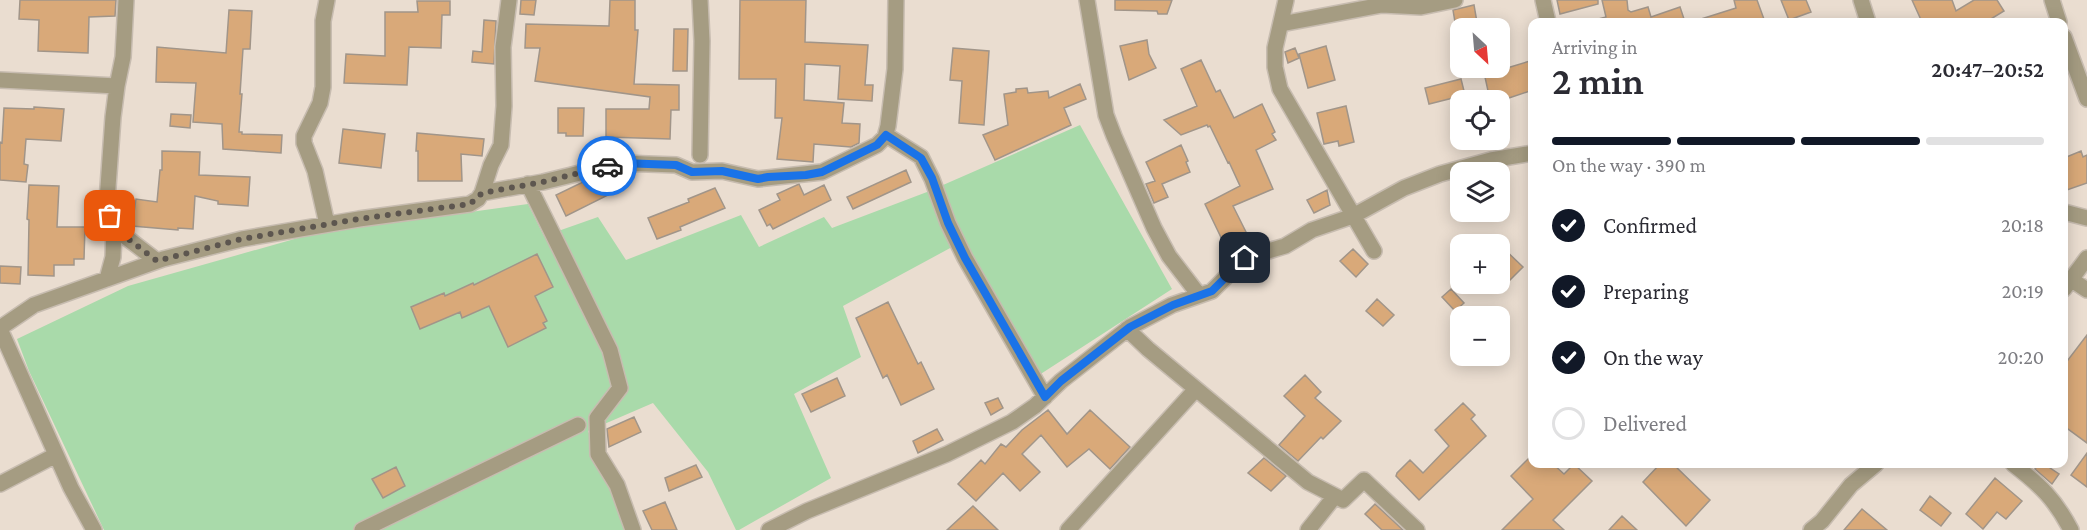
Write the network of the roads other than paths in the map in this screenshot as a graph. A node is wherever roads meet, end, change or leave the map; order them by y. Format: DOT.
graph roads {
  1 [pos="126,0"];
  2 [pos="327,0"];
  3 [pos="700,0"];
  4 [pos="896,0"];
  5 [pos="1087,0"];
  6 [pos="1286,0"];
  7 [pos="1455,0"];
  8 [pos="1543,0"];
  9 [pos="1861,0"];
  10 [pos="2052,0"];
  11 [pos="507,1"];
  12 [pos="1547,18"];
  13 [pos="1867,18"];
  14 [pos="2059,18"];
  15 [pos="1281,24"];
  16 [pos="2068,48"];
  17 [pos="0,80"];
  18 [pos="117,86"];
  19 [pos="2087,99"];
  20 [pos="886,135"];
  21 [pos="1528,154"];
  22 [pos="700,155"];
  23 [pos="682,168"];
  24 [pos="722,171"];
  25 [pos="528,184"];
  26 [pos="479,196"];
  27 [pos="2068,213"];
  28 [pos="1353,216"];
  29 [pos="2087,218"];
  30 [pos="327,224"];
  31 [pos="114,228"];
  32 [pos="1374,251"];
  33 [pos="2087,258"];
  34 [pos="157,261"];
  35 [pos="107,279"];
  36 [pos="2068,285"];
  37 [pos="2087,290"];
  38 [pos="1199,295"];
  39 [pos="0,328"];
  40 [pos="1127,329"];
  41 [pos="1196,389"];
  42 [pos="1045,397"];
  43 [pos="578,425"];
  44 [pos="56,454"];
  45 [pos="1871,468"];
  46 [pos="2018,468"];
  47 [pos="0,484"];
  48 [pos="1335,496"];
  49 [pos="1820,527"];
  50 [pos="94,530"];
  51 [pos="362,530"];
  52 [pos="633,530"];
  53 [pos="769,530"];
  54 [pos="1068,530"];
  55 [pos="1308,530"];
  56 [pos="1417,530"];
  57 [pos="2071,530"];
  1 -- 18 [label="street"];
  2 -- 30 [label="street"];
  3 -- 22 [label="street"];
  4 -- 20 [label="street"];
  5 -- 38 [label="street"];
  6 -- 15 [label="street"];
  7 -- 15 [label="street"];
  8 -- 12 [label="street"];
  9 -- 13 [label="street"];
  10 -- 14 [label="street"];
  11 -- 26 [label="street"];
  15 -- 28 [label="street"];
  16 -- 19 [label="street"];
  17 -- 18 [label="street"];
  18 -- 31 [label="street"];
  20 -- 24 [label="street"];
  20 -- 42 [label="street"];
  21 -- 28 [label="street"];
  22 -- 23 [label="street"];
  22 -- 24 [label="street"];
  23 -- 24 [label="street"];
  23 -- 25 [label="street"];
  25 -- 26 [label="street"];
  25 -- 52 [label="street"];
  26 -- 30 [label="street"];
  27 -- 29 [label="street"];
  28 -- 32 [label="street"];
  28 -- 38 [label="street"];
  30 -- 34 [label="street"];
  31 -- 34 [label="street"];
  31 -- 35 [label="street"];
  33 -- 36 [label="street"];
  34 -- 35 [label="street"];
  35 -- 39 [label="street"];
  36 -- 37 [label="street"];
  38 -- 40 [label="street"];
  39 -- 44 [label="street"];
  40 -- 41 [label="street"];
  40 -- 42 [label="street"];
  41 -- 48 [label="street"];
  41 -- 54 [label="street"];
  42 -- 53 [label="street"];
  43 -- 51 [label="street"];
  44 -- 47 [label="street"];
  44 -- 50 [label="street"];
  45 -- 49 [label="street"];
  46 -- 57 [label="street"];
  48 -- 55 [label="street"];
  48 -- 56 [label="street"];
}
